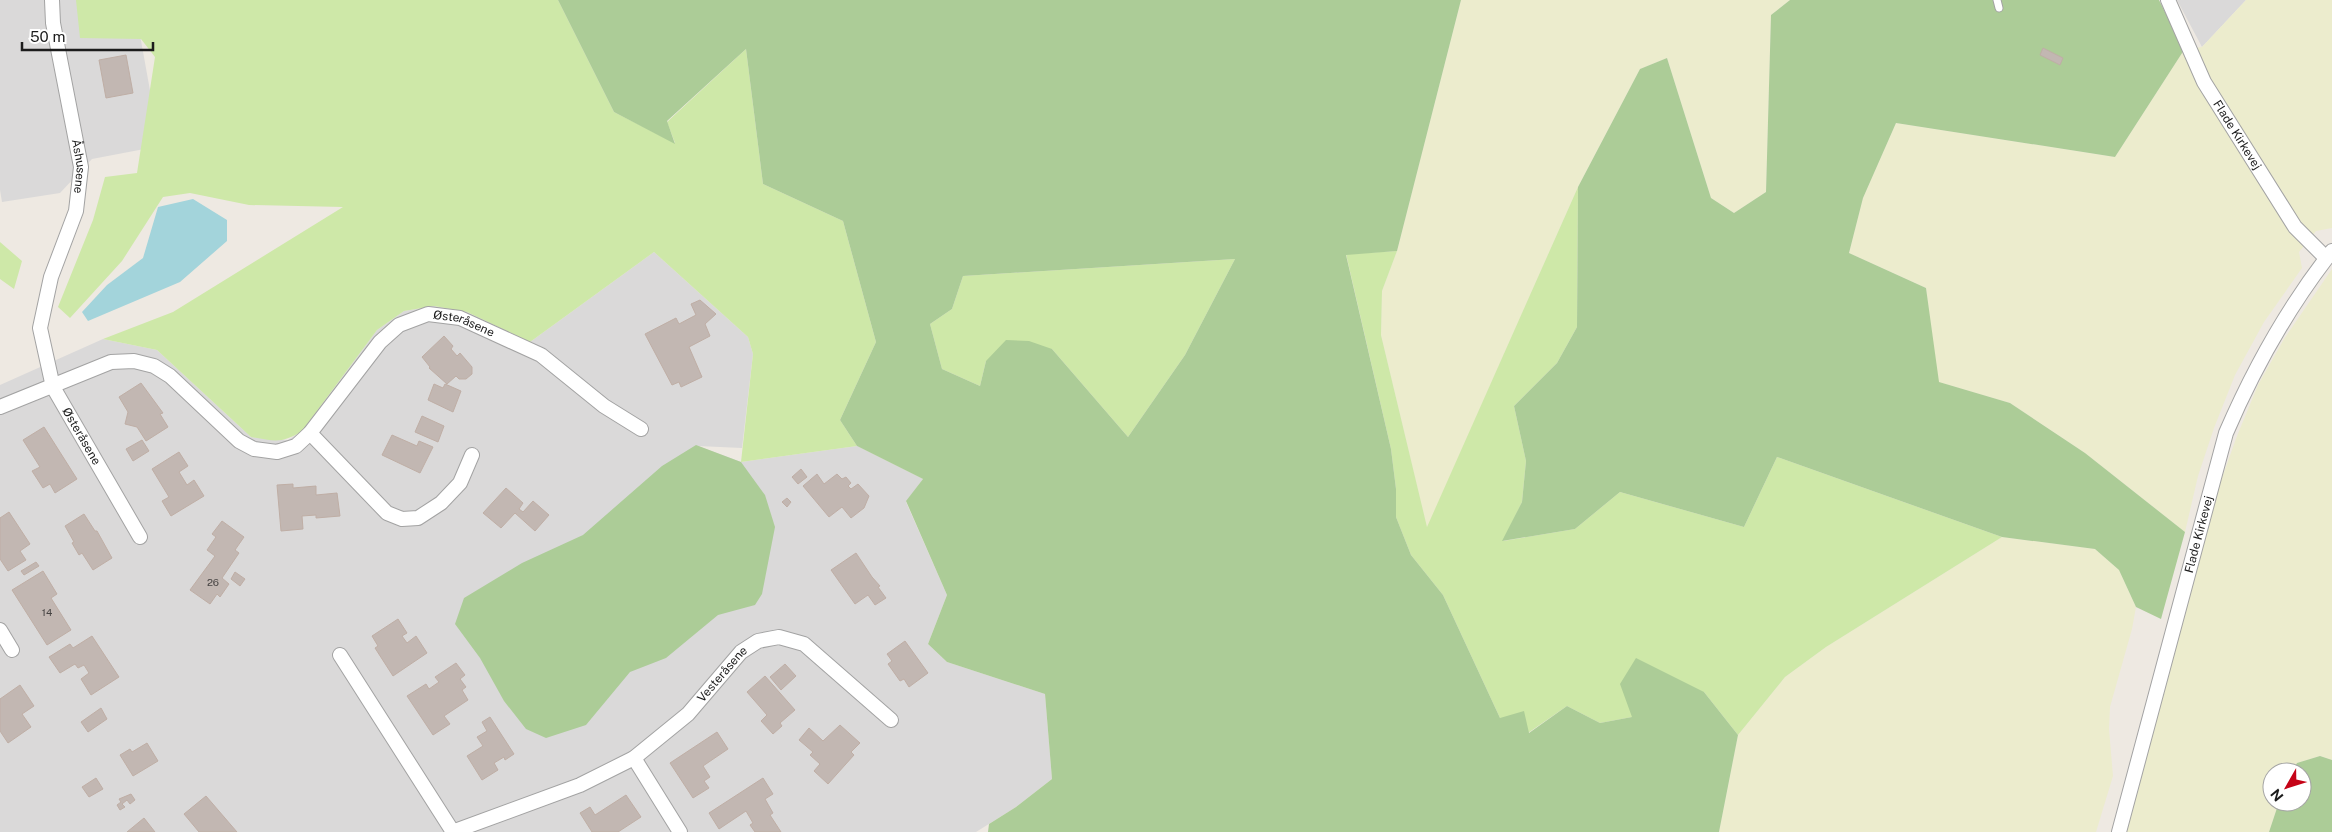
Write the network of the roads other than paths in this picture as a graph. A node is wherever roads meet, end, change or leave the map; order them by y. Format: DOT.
graph roads {
  1 [pos="52,0"];
  2 [pos="1997,0"];
  3 [pos="2168,0"];
  4 [pos="1999,8"];
  5 [pos="2329,255"];
  6 [pos="53,387"];
  7 [pos="0,408"];
  8 [pos="641,430"];
  9 [pos="310,433"];
  10 [pos="472,455"];
  11 [pos="140,538"];
  12 [pos="0,630"];
  13 [pos="12,650"];
  14 [pos="340,655"];
  15 [pos="891,720"];
  16 [pos="634,758"];
  17 [pos="452,832"];
  18 [pos="680,832"];
  19 [pos="2119,832"];
  1 -- 6 [label="street, Åshusene"];
  2 -- 4 [label="lane"];
  3 -- 5 [label="street, Flade Kirkevej"];
  5 -- 19 [label="street, Flade Kirkevej"];
  6 -- 7 [label="street, Østeråsene"];
  6 -- 9 [label="street, Østeråsene"];
  6 -- 11 [label="street, Østeråsene"];
  8 -- 9 [label="street, Østeråsene"];
  9 -- 10 [label="street"];
  12 -- 13 [label="street"];
  14 -- 17 [label="street, Vesteråsene"];
  15 -- 16 [label="street, Vesteråsene"];
  16 -- 17 [label="street, Vesteråsene"];
  16 -- 18 [label="street"];
}
